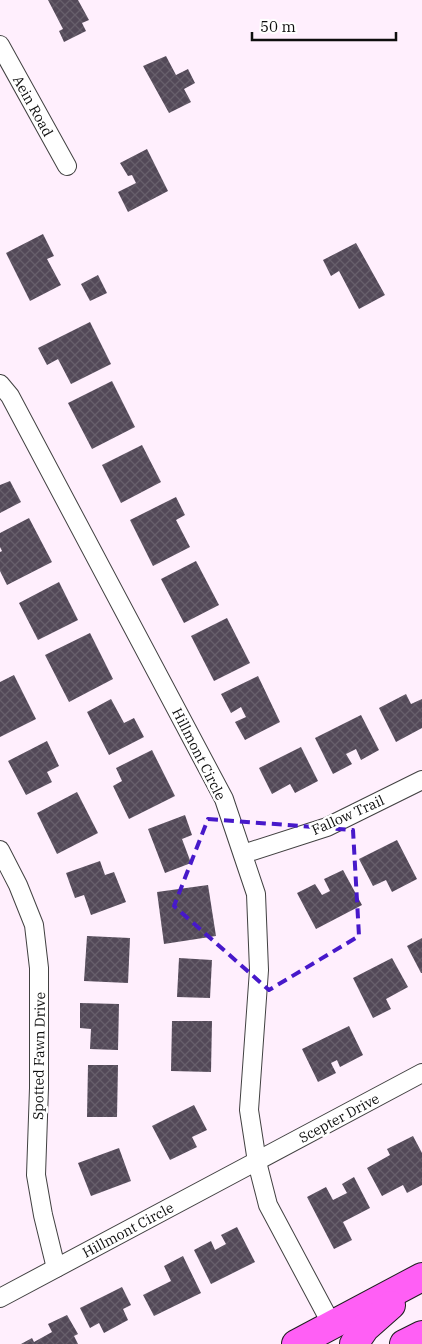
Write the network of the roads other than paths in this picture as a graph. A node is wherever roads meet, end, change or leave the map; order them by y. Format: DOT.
graph roads {
  1 [pos="0,45"];
  2 [pos="67,166"];
  3 [pos="0,384"];
  4 [pos="422,780"];
  5 [pos="0,850"];
  6 [pos="243,854"];
  7 [pos="422,1073"];
  8 [pos="257,1162"];
  9 [pos="56,1268"];
  10 [pos="422,1278"];
  11 [pos="0,1298"];
  12 [pos="422,1334"];
  13 [pos="330,1335"];
  14 [pos="296,1344"];
  15 [pos="354,1344"];
  16 [pos="404,1344"];
  1 -- 2 [label="street, Aein Road"];
  3 -- 6 [label="street, Hillmont Circle"];
  4 -- 6 [label="street, Fallow Trail"];
  5 -- 9 [label="street, Spotted Fawn Drive"];
  6 -- 8 [label="street, Hillmont Circle"];
  7 -- 8 [label="street, Scepter Drive"];
  8 -- 9 [label="street, Hillmont Circle"];
  8 -- 13 [label="street, Hillmont Circle"];
  9 -- 11 [label="street, Hillmont Circle"];
  10 -- 13 [label="main road"];
  10 -- 15 [label="main road"];
  12 -- 16 [label="main road"];
  13 -- 14 [label="main road"];
}
